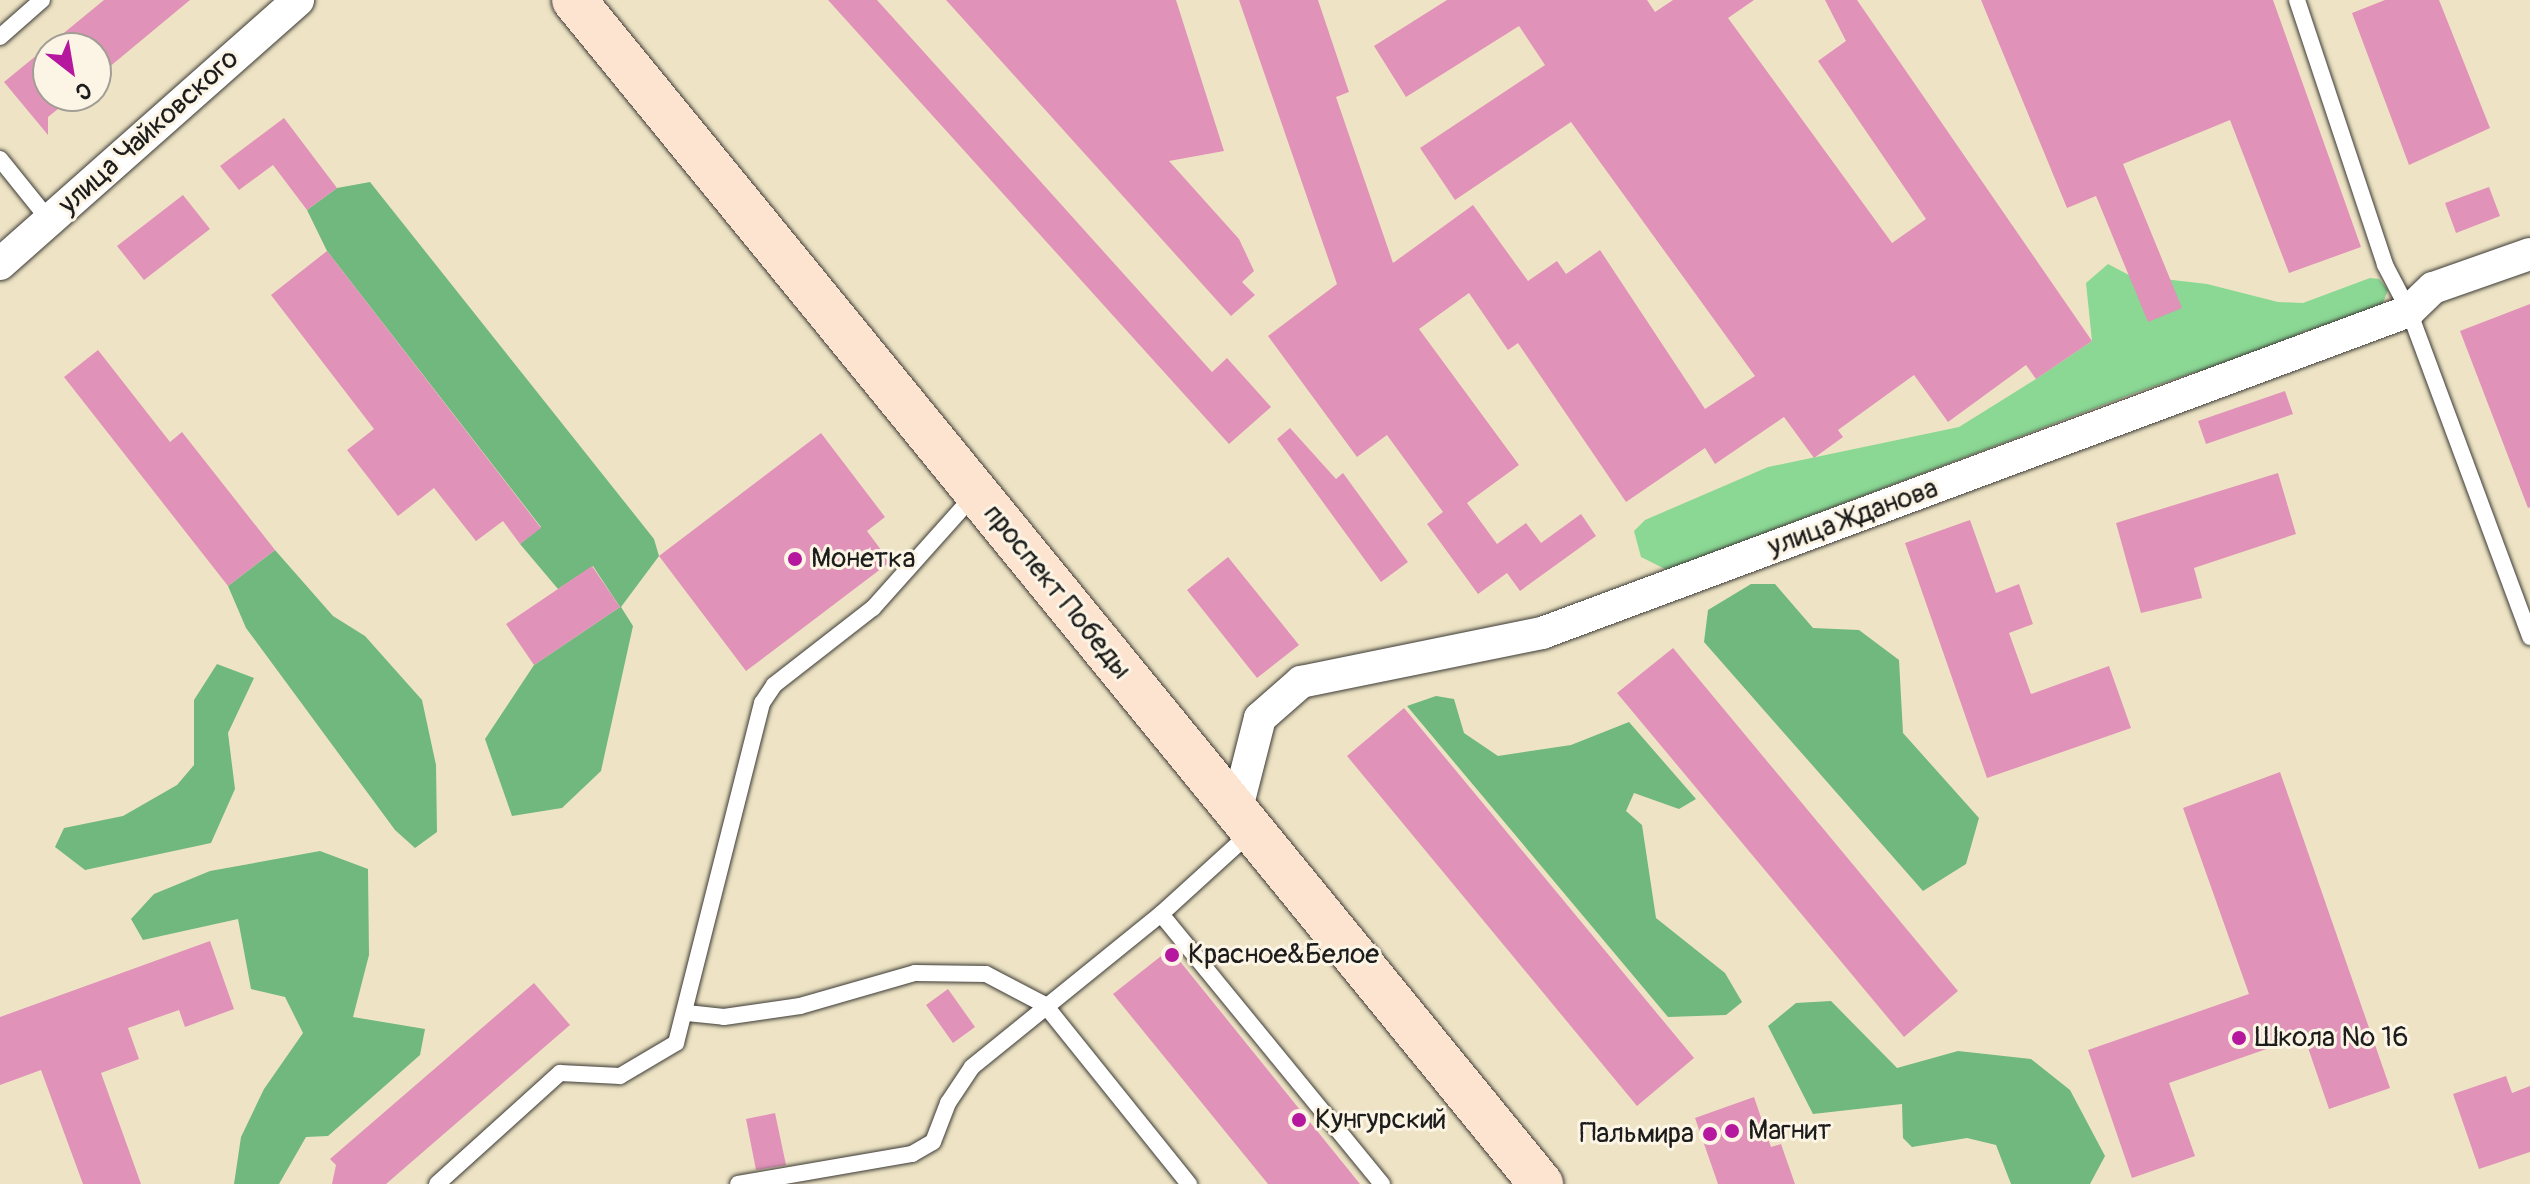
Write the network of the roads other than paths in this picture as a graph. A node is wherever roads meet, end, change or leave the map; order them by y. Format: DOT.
graph roads {
  1 [pos="42,0"];
  2 [pos="298,0"];
  3 [pos="574,0"];
  4 [pos="2297,0"];
  5 [pos="0,37"];
  6 [pos="0,159"];
  7 [pos="49,220"];
  8 [pos="2530,254"];
  9 [pos="0,264"];
  10 [pos="2409,311"];
  11 [pos="976,493"];
  12 [pos="2530,637"];
  13 [pos="1244,821"];
  14 [pos="1161,914"];
  15 [pos="1045,1005"];
  16 [pos="687,1013"];
  17 [pos="1527,1175"];
  18 [pos="437,1184"];
  19 [pos="738,1184"];
  20 [pos="1189,1184"];
  21 [pos="1382,1184"];
  1 -- 5 [label="lane"];
  2 -- 7 [label="street, улица Чайковского"];
  3 -- 11 [label="street, проспект Победы"];
  4 -- 10 [label="lane"];
  6 -- 7 [label="lane"];
  7 -- 9 [label="street, улица Чайковского"];
  8 -- 10 [label="street, улица Жданова"];
  10 -- 12 [label="lane"];
  10 -- 13 [label="street, улица Жданова"];
  11 -- 13 [label="street, проспект Победы"];
  11 -- 16 [label="lane"];
  13 -- 14 [label="lane"];
  13 -- 17 [label="street, проспект Победы"];
  14 -- 15 [label="lane"];
  14 -- 21 [label="lane"];
  15 -- 16 [label="lane"];
  15 -- 19 [label="lane"];
  15 -- 20 [label="lane"];
  16 -- 18 [label="lane"];
}
